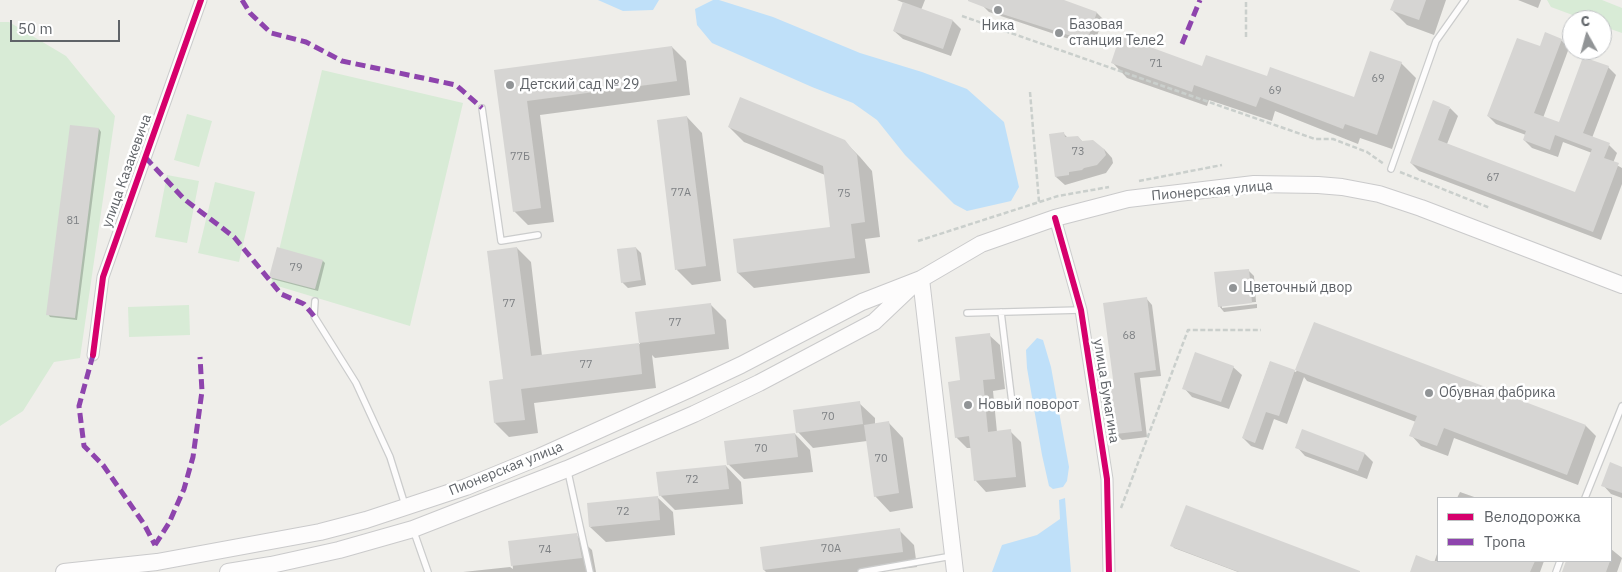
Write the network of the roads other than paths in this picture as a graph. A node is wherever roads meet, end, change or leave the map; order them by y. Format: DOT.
graph roads {
  1 [pos="201,0"];
  2 [pos="1464,0"];
  3 [pos="482,108"];
  4 [pos="1391,169"];
  5 [pos="1055,218"];
  6 [pos="538,235"];
  7 [pos="921,279"];
  8 [pos="1622,285"];
  9 [pos="315,302"];
  10 [pos="1081,310"];
  11 [pos="1001,312"];
  12 [pos="967,314"];
  13 [pos="93,355"];
  14 [pos="1012,403"];
  15 [pos="1622,406"];
  16 [pos="567,469"];
  17 [pos="1585,497"];
  18 [pos="406,507"];
  19 [pos="413,529"];
  20 [pos="954,564"];
  21 [pos="64,572"];
  22 [pos="228,572"];
  23 [pos="428,572"];
  24 [pos="590,572"];
  25 [pos="861,572"];
  26 [pos="1109,572"];
  1 -- 13 [label="street, улица Казакевича"];
  2 -- 4 [label="lane"];
  3 -- 6 [label="lane"];
  5 -- 7 [label="main road, Пионерская улица"];
  5 -- 8 [label="main road, Пионерская улица"];
  5 -- 10 [label="street, улица Бумагина"];
  7 -- 16 [label="main road, Пионерская улица"];
  7 -- 18 [label="main road, Пионерская улица"];
  7 -- 20 [label="main road"];
  9 -- 18 [label="lane"];
  10 -- 11 [label="lane"];
  10 -- 26 [label="street, улица Бумагина"];
  11 -- 12 [label="lane"];
  11 -- 14 [label="lane"];
  15 -- 17 [label="lane"];
  16 -- 19 [label="main road, Пионерская улица"];
  16 -- 24 [label="lane"];
  18 -- 19 [label="main road"];
  18 -- 21 [label="main road, Пионерская улица"];
  19 -- 22 [label="main road, Пионерская улица"];
  19 -- 23 [label="lane"];
  20 -- 25 [label="lane"];
}
